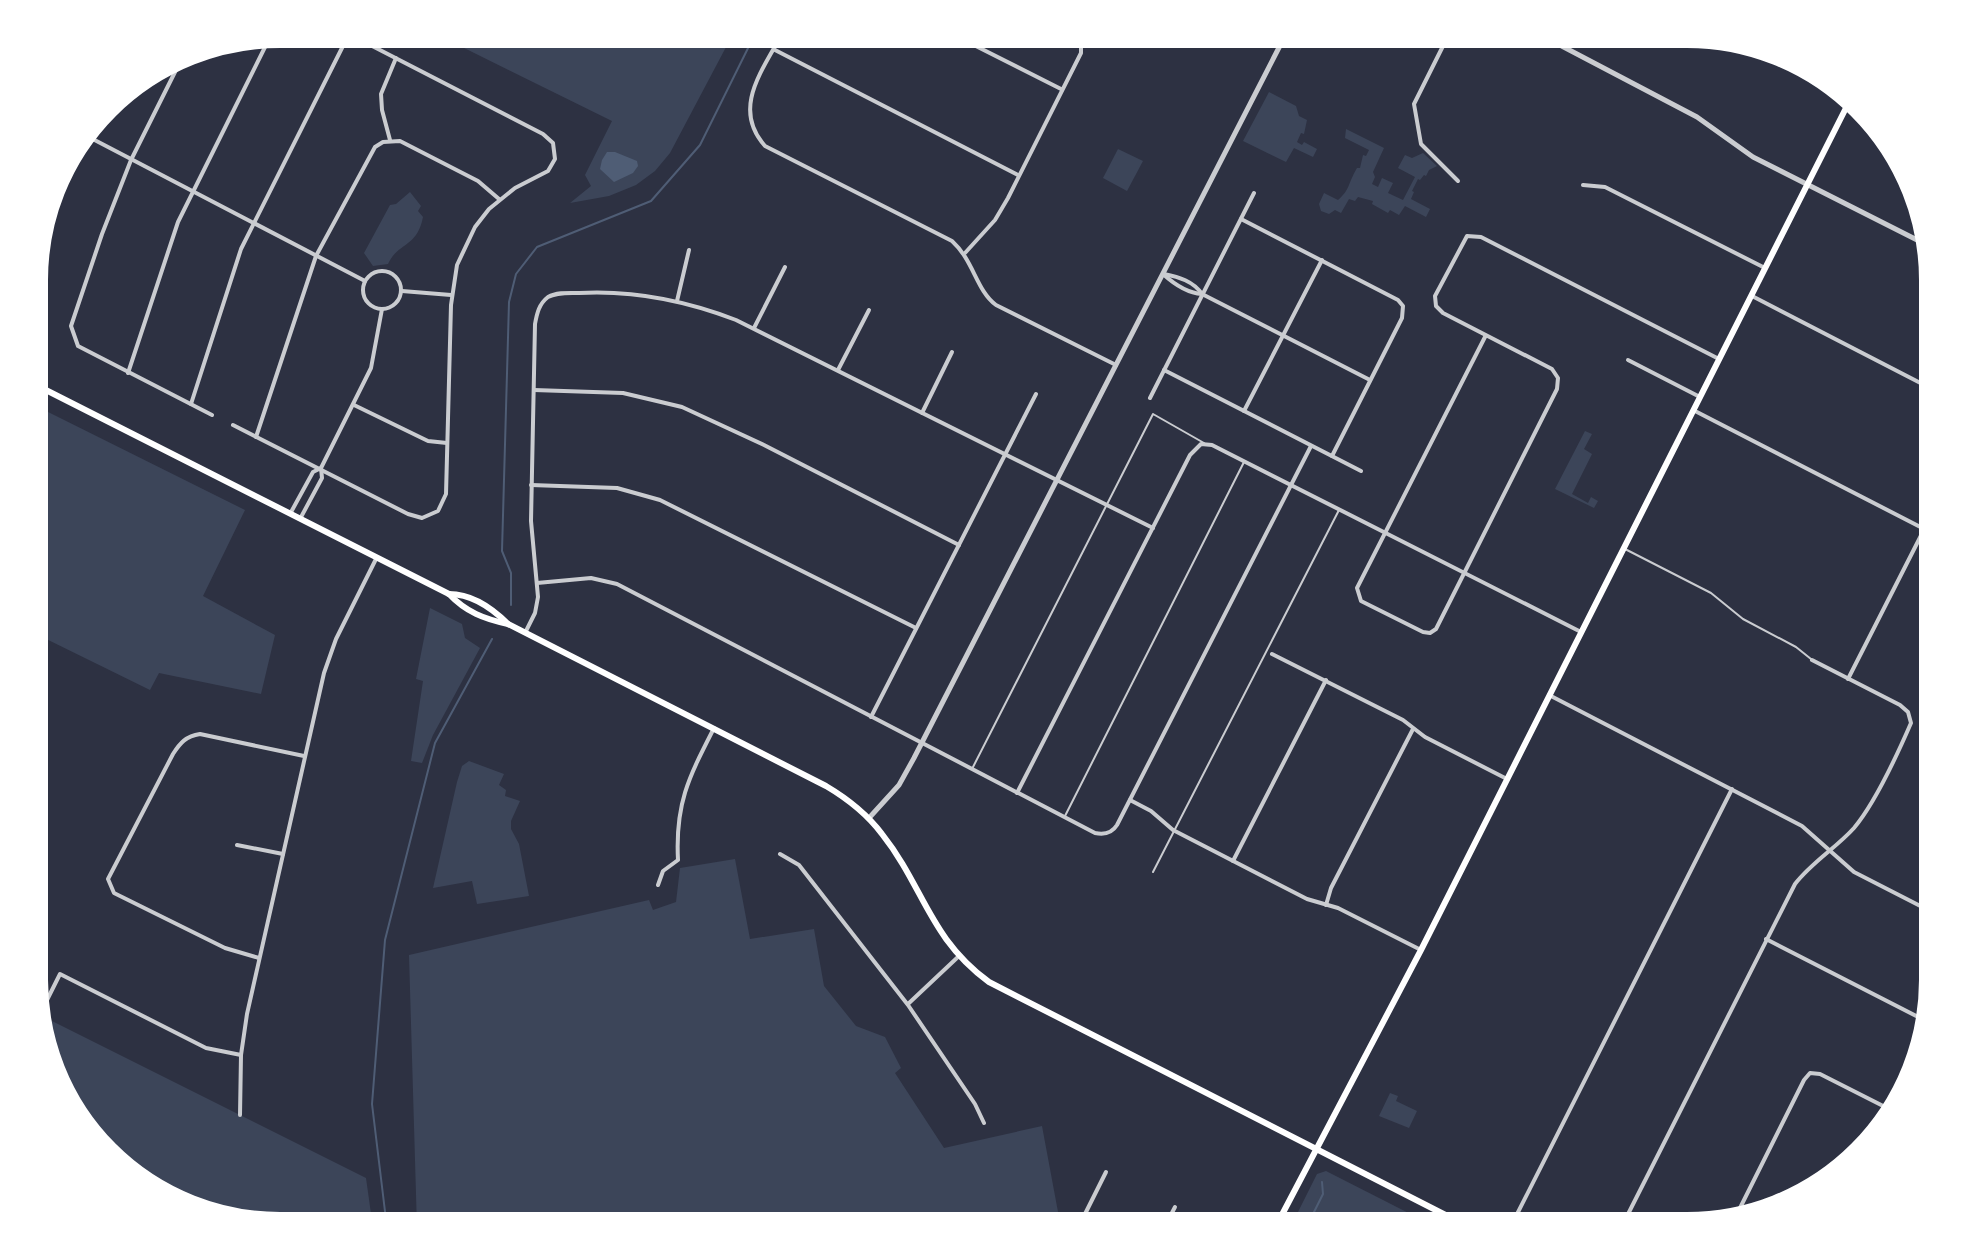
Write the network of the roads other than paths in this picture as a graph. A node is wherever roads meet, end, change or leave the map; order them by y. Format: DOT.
graph roads {
  1 [pos="341,46"];
  2 [pos="372,46"];
  3 [pos="776,46"];
  4 [pos="976,46"];
  5 [pos="1081,46"];
  6 [pos="1280,46"];
  7 [pos="1443,46"];
  8 [pos="1562,46"];
  9 [pos="265,47"];
  10 [pos="774,49"];
  11 [pos="396,58"];
  12 [pos="176,70"];
  13 [pos="1061,89"];
  14 [pos="1846,109"];
  15 [pos="94,139"];
  16 [pos="390,140"];
  17 [pos="131,160"];
  18 [pos="1018,175"];
  19 [pos="1458,181"];
  20 [pos="1807,184"];
  21 [pos="1583,185"];
  22 [pos="192,193"];
  23 [pos="1254,193"];
  24 [pos="499,199"];
  25 [pos="1241,219"];
  26 [pos="253,224"];
  27 [pos="1918,240"];
  28 [pos="689,250"];
  29 [pos="965,253"];
  30 [pos="316,256"];
  31 [pos="1322,260"];
  32 [pos="785,267"];
  33 [pos="1765,268"];
  34 [pos="1163,274"];
  35 [pos="365,281"];
  36 [pos="402,291"];
  37 [pos="1202,294"];
  38 [pos="451,295"];
  39 [pos="1751,295"];
  40 [pos="677,301"];
  41 [pos="382,309"];
  42 [pos="869,310"];
  43 [pos="754,328"];
  44 [pos="1486,335"];
  45 [pos="1283,336"];
  46 [pos="952,352"];
  47 [pos="1719,359"];
  48 [pos="1628,360"];
  49 [pos="1116,365"];
  50 [pos="838,370"];
  51 [pos="1164,370"];
  52 [pos="128,373"];
  53 [pos="1370,380"];
  54 [pos="1920,383"];
  55 [pos="46,390"];
  56 [pos="534,390"];
  57 [pos="1036,394"];
  58 [pos="1700,397"];
  59 [pos="1150,398"];
  60 [pos="191,404"];
  61 [pos="354,405"];
  62 [pos="1693,410"];
  63 [pos="1244,411"];
  64 [pos="922,413"];
  65 [pos="212,415"];
  66 [pos="233,425"];
  67 [pos="256,438"];
  68 [pos="447,443"];
  69 [pos="1205,444"];
  70 [pos="1311,446"];
  71 [pos="1005,455"];
  72 [pos="1332,456"];
  73 [pos="1244,462"];
  74 [pos="321,468"];
  75 [pos="1361,471"];
  76 [pos="1057,480"];
  77 [pos="531,485"];
  78 [pos="1291,485"];
  79 [pos="304,487"];
  80 [pos="314,492"];
  81 [pos="1107,505"];
  82 [pos="1339,510"];
  83 [pos="290,514"];
  84 [pos="300,519"];
  85 [pos="1920,526"];
  86 [pos="1153,528"];
  87 [pos="1385,534"];
  88 [pos="1920,539"];
  89 [pos="959,545"];
  90 [pos="1623,548"];
  91 [pos="376,559"];
  92 [pos="1463,573"];
  93 [pos="537,583"];
  94 [pos="449,594"];
  95 [pos="508,624"];
  96 [pos="916,628"];
  97 [pos="1581,632"];
  98 [pos="525,633"];
  99 [pos="1272,654"];
  100 [pos="1812,660"];
  101 [pos="1848,679"];
  102 [pos="1326,680"];
  103 [pos="1549,695"];
  104 [pos="871,717"];
  105 [pos="714,728"];
  106 [pos="1413,729"];
  107 [pos="922,743"];
  108 [pos="304,756"];
  109 [pos="972,769"];
  110 [pos="1507,779"];
  111 [pos="1732,789"];
  112 [pos="1017,793"];
  113 [pos="1130,800"];
  114 [pos="1064,817"];
  115 [pos="869,818"];
  116 [pos="1174,831"];
  117 [pos="237,845"];
  118 [pos="1831,849"];
  119 [pos="283,854"];
  120 [pos="780,854"];
  121 [pos="1233,861"];
  122 [pos="1153,872"];
  123 [pos="658,885"];
  124 [pos="1920,904"];
  125 [pos="1326,905"];
  126 [pos="1766,939"];
  127 [pos="1421,950"];
  128 [pos="959,956"];
  129 [pos="259,958"];
  130 [pos="47,999"];
  131 [pos="908,1005"];
  132 [pos="1918,1017"];
  133 [pos="241,1055"];
  134 [pos="1884,1106"];
  135 [pos="240,1115"];
  136 [pos="984,1123"];
  137 [pos="1316,1149"];
  138 [pos="1106,1172"];
  139 [pos="1175,1207"];
  140 [pos="1740,1208"];
  141 [pos="1085,1213"];
  142 [pos="1172,1213"];
  143 [pos="1283,1213"];
  144 [pos="1442,1213"];
  145 [pos="1518,1213"];
  146 [pos="1628,1213"];
  1 -- 26 [label="street"];
  2 -- 11 [label="street"];
  3 -- 10 [label="street"];
  4 -- 13 [label="street"];
  5 -- 13 [label="street"];
  6 -- 34 [label="street"];
  7 -- 19 [label="street"];
  8 -- 20 [label="street"];
  9 -- 22 [label="street"];
  10 -- 18 [label="street"];
  10 -- 29 [label="street"];
  11 -- 16 [label="street"];
  11 -- 24 [label="street"];
  12 -- 17 [label="street"];
  13 -- 18 [label="street"];
  14 -- 20 [label="main road"];
  15 -- 17 [label="street"];
  16 -- 24 [label="street"];
  16 -- 30 [label="street"];
  17 -- 22 [label="street"];
  17 -- 52 [label="street"];
  18 -- 29 [label="street"];
  20 -- 27 [label="street"];
  20 -- 33 [label="main road"];
  21 -- 33 [label="street"];
  22 -- 26 [label="street"];
  22 -- 52 [label="street"];
  23 -- 25 [label="street"];
  24 -- 38 [label="street"];
  25 -- 31 [label="street"];
  25 -- 37 [label="street"];
  26 -- 30 [label="street"];
  26 -- 60 [label="street"];
  28 -- 40 [label="street"];
  29 -- 49 [label="street"];
  30 -- 35 [label="street"];
  30 -- 67 [label="street"];
  31 -- 45 [label="street"];
  31 -- 53 [label="street"];
  32 -- 43 [label="street"];
  33 -- 39 [label="main road"];
  34 -- 37 [label="street"];
  34 -- 49 [label="street"];
  35 -- 36 [label="street"];
  35 -- 41 [label="street"];
  36 -- 38 [label="street"];
  36 -- 41 [label="street"];
  37 -- 45 [label="street"];
  37 -- 51 [label="street"];
  38 -- 68 [label="street"];
  39 -- 47 [label="main road"];
  39 -- 54 [label="street"];
  40 -- 43 [label="street"];
  40 -- 56 [label="street"];
  41 -- 61 [label="street"];
  42 -- 50 [label="street"];
  43 -- 50 [label="street"];
  44 -- 47 [label="street"];
  44 -- 87 [label="street"];
  44 -- 92 [label="street"];
  45 -- 53 [label="street"];
  45 -- 63 [label="street"];
  46 -- 64 [label="street"];
  47 -- 58 [label="main road"];
  48 -- 58 [label="street"];
  49 -- 76 [label="street"];
  50 -- 64 [label="street"];
  51 -- 59 [label="street"];
  51 -- 63 [label="street"];
  52 -- 60 [label="street"];
  53 -- 72 [label="street"];
  55 -- 83 [label="main road"];
  56 -- 77 [label="street"];
  56 -- 89 [label="street"];
  57 -- 71 [label="street"];
  58 -- 62 [label="main road"];
  60 -- 65 [label="street"];
  61 -- 68 [label="street"];
  61 -- 74 [label="street"];
  62 -- 85 [label="street"];
  62 -- 90 [label="main road"];
  63 -- 70 [label="street"];
  64 -- 71 [label="street"];
  66 -- 67 [label="street"];
  67 -- 74 [label="street"];
  68 -- 74 [label="street"];
  69 -- 73 [label="street"];
  69 -- 81 [label="lane"];
  69 -- 86 [label="street"];
  70 -- 72 [label="street"];
  70 -- 78 [label="street"];
  71 -- 76 [label="street"];
  71 -- 89 [label="street"];
  72 -- 75 [label="street"];
  73 -- 78 [label="street"];
  73 -- 114 [label="lane"];
  74 -- 79 [label="street"];
  74 -- 80 [label="street"];
  76 -- 81 [label="street"];
  76 -- 107 [label="street"];
  77 -- 93 [label="street"];
  77 -- 96 [label="street"];
  78 -- 82 [label="street"];
  78 -- 113 [label="street"];
  79 -- 80 [label="street"];
  79 -- 83 [label="street"];
  80 -- 84 [label="street"];
  81 -- 86 [label="street"];
  81 -- 109 [label="lane"];
  82 -- 87 [label="street"];
  82 -- 116 [label="lane"];
  83 -- 84 [label="main road"];
  84 -- 91 [label="main road"];
  86 -- 112 [label="street"];
  87 -- 92 [label="street"];
  87 -- 92 [label="street"];
  88 -- 101 [label="street"];
  89 -- 96 [label="street"];
  90 -- 97 [label="main road"];
  90 -- 100 [label="lane"];
  91 -- 94 [label="main road"];
  91 -- 108 [label="street"];
  92 -- 97 [label="street"];
  93 -- 98 [label="street"];
  93 -- 104 [label="street"];
  94 -- 95 [label="main road"];
  94 -- 95 [label="main road"];
  95 -- 98 [label="main road"];
  96 -- 104 [label="street"];
  97 -- 103 [label="main road"];
  98 -- 105 [label="main road"];
  99 -- 102 [label="street"];
  100 -- 101 [label="street"];
  101 -- 118 [label="street"];
  102 -- 106 [label="street"];
  102 -- 121 [label="street"];
  103 -- 110 [label="main road"];
  103 -- 111 [label="street"];
  104 -- 107 [label="street"];
  105 -- 115 [label="main road"];
  105 -- 123 [label="street"];
  106 -- 110 [label="street"];
  106 -- 125 [label="street"];
  107 -- 109 [label="street"];
  107 -- 115 [label="street"];
  108 -- 119 [label="street"];
  108 -- 129 [label="street"];
  109 -- 112 [label="street"];
  110 -- 127 [label="main road"];
  111 -- 118 [label="street"];
  111 -- 145 [label="street"];
  112 -- 114 [label="street"];
  113 -- 114 [label="street"];
  113 -- 116 [label="street"];
  115 -- 128 [label="main road"];
  116 -- 121 [label="street"];
  116 -- 122 [label="lane"];
  117 -- 119 [label="street"];
  118 -- 124 [label="street"];
  118 -- 126 [label="street"];
  119 -- 129 [label="street"];
  120 -- 131 [label="street"];
  121 -- 125 [label="street"];
  125 -- 127 [label="street"];
  126 -- 132 [label="street"];
  126 -- 146 [label="street"];
  127 -- 137 [label="main road"];
  128 -- 131 [label="street"];
  128 -- 137 [label="main road"];
  129 -- 133 [label="street"];
  130 -- 133 [label="street"];
  131 -- 136 [label="street"];
  133 -- 135 [label="street"];
  134 -- 140 [label="street"];
  137 -- 143 [label="main road"];
  137 -- 144 [label="main road"];
  138 -- 141 [label="street"];
  139 -- 142 [label="street"];
}
